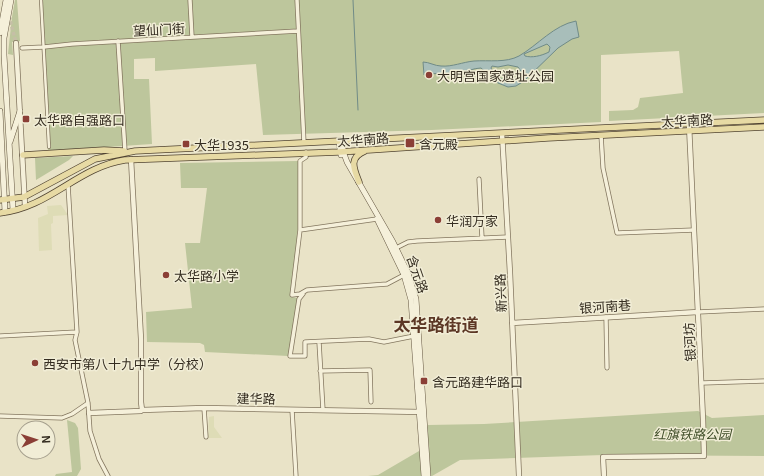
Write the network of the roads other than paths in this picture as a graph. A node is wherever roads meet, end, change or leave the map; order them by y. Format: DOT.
graph roads {
  1 [pos="6,0"];
  2 [pos="11,0"];
  3 [pos="41,0"];
  4 [pos="190,0"];
  5 [pos="297,0"];
  6 [pos="298,31"];
  7 [pos="0,33"];
  8 [pos="192,37"];
  9 [pos="118,41"];
  10 [pos="16,44"];
  11 [pos="44,47"];
  12 [pos="22,48"];
  13 [pos="20,110"];
  14 [pos="0,111"];
  15 [pos="764,120"];
  16 [pos="764,127"];
  17 [pos="689,128"];
  18 [pos="502,133"];
  19 [pos="601,135"];
  20 [pos="503,141"];
  21 [pos="341,142"];
  22 [pos="304,143"];
  23 [pos="10,145"];
  24 [pos="49,147"];
  25 [pos="369,149"];
  26 [pos="125,151"];
  27 [pos="135,151"];
  28 [pos="341,151"];
  29 [pos="306,152"];
  30 [pos="23,155"];
  31 [pos="131,159"];
  32 [pos="479,179"];
  33 [pos="359,182"];
  34 [pos="68,185"];
  35 [pos="24,197"];
  36 [pos="13,199"];
  37 [pos="2,200"];
  38 [pos="25,206"];
  39 [pos="14,210"];
  40 [pos="3,212"];
  41 [pos="378,219"];
  42 [pos="300,230"];
  43 [pos="694,230"];
  44 [pos="508,237"];
  45 [pos="482,238"];
  46 [pos="396,248"];
  47 [pos="404,275"];
  48 [pos="306,290"];
  49 [pos="764,309"];
  50 [pos="698,312"];
  51 [pos="606,317"];
  52 [pos="512,323"];
  53 [pos="77,332"];
  54 [pos="0,336"];
  55 [pos="414,336"];
  56 [pos="318,342"];
  57 [pos="607,368"];
  58 [pos="320,371"];
  59 [pos="764,381"];
  60 [pos="702,384"];
  61 [pos="371,402"];
  62 [pos="88,403"];
  63 [pos="204,408"];
  64 [pos="142,410"];
  65 [pos="292,410"];
  66 [pos="323,410"];
  67 [pos="421,412"];
  68 [pos="90,413"];
  69 [pos="0,416"];
  70 [pos="206,437"];
  71 [pos="108,476"];
  72 [pos="296,476"];
  73 [pos="424,476"];
  74 [pos="428,476"];
  75 [pos="519,476"];
  76 [pos="604,476"];
  1 -- 7 [label="main road"];
  2 -- 23 [label="main road"];
  3 -- 11 [label="street"];
  4 -- 8 [label="street"];
  5 -- 6 [label="street"];
  6 -- 8 [label="street, 望仙门街"];
  6 -- 22 [label="street"];
  8 -- 9 [label="street, 望仙门街"];
  9 -- 11 [label="street, 望仙门街"];
  9 -- 26 [label="street"];
  10 -- 13 [label="street"];
  11 -- 12 [label="street, 望仙门街"];
  11 -- 24 [label="street"];
  13 -- 23 [label="main road"];
  13 -- 30 [label="street"];
  14 -- 37 [label="main road"];
  15 -- 17 [label="main road, 太华南路"];
  16 -- 17 [label="main road, 太华南路"];
  17 -- 18 [label="main road, 太华南路"];
  17 -- 19 [label="main road, 太华南路"];
  17 -- 43 [label="street, 银河坊"];
  18 -- 20 [label="street, 新兴路"];
  18 -- 21 [label="main road, 太华南路"];
  19 -- 20 [label="main road, 太华南路"];
  19 -- 43 [label="street"];
  20 -- 25 [label="main road, 太华南路"];
  20 -- 44 [label="street, 新兴路"];
  21 -- 22 [label="main road, 太华南路"];
  21 -- 28 [label="main road, 含元路"];
  22 -- 27 [label="main road, 太华南路"];
  23 -- 36 [label="main road"];
  25 -- 28 [label="main road, 太华南路"];
  25 -- 33 [label="main road"];
  26 -- 27 [label="main road"];
  26 -- 30 [label="main road"];
  27 -- 35 [label="main road, 太华南路"];
  28 -- 29 [label="main road, 太华南路"];
  28 -- 33 [label="main road, 含元路"];
  28 -- 41 [label="main road, 含元路"];
  29 -- 31 [label="main road, 太华南路"];
  29 -- 42 [label="street"];
  30 -- 35 [label="street"];
  31 -- 34 [label="main road, 太华南路"];
  31 -- 64 [label="street"];
  32 -- 45 [label="street"];
  33 -- 46 [label="main road, 含元路"];
  34 -- 38 [label="main road, 太华南路"];
  34 -- 53 [label="street"];
  35 -- 36 [label="main road, 太华南路"];
  35 -- 38 [label="street"];
  36 -- 37 [label="main road, 太华南路"];
  36 -- 39 [label="main road"];
  37 -- 40 [label="main road"];
  38 -- 39 [label="main road, 太华南路"];
  39 -- 40 [label="main road, 太华南路"];
  41 -- 42 [label="street"];
  41 -- 47 [label="main road, 含元路"];
  42 -- 48 [label="street"];
  43 -- 50 [label="street, 银河坊"];
  44 -- 45 [label="street"];
  44 -- 52 [label="street, 新兴路"];
  45 -- 46 [label="street"];
  46 -- 67 [label="main road, 含元路"];
  47 -- 48 [label="street"];
  47 -- 55 [label="main road, 含元路"];
  48 -- 56 [label="street"];
  49 -- 50 [label="street"];
  50 -- 51 [label="street, 银河南巷"];
  50 -- 60 [label="street, 银河坊"];
  51 -- 52 [label="street, 银河南巷"];
  51 -- 57 [label="street"];
  52 -- 75 [label="street, 新兴路"];
  53 -- 54 [label="street"];
  53 -- 62 [label="street"];
  55 -- 56 [label="street"];
  55 -- 67 [label="main road, 含元路"];
  56 -- 58 [label="street"];
  58 -- 61 [label="street"];
  58 -- 66 [label="street"];
  59 -- 60 [label="street"];
  60 -- 76 [label="street, 银河坊"];
  62 -- 68 [label="street"];
  62 -- 69 [label="street"];
  63 -- 64 [label="street, 建华路"];
  63 -- 65 [label="street, 建华路"];
  63 -- 70 [label="street"];
  64 -- 68 [label="street, 建华路"];
  65 -- 66 [label="street, 建华路"];
  65 -- 72 [label="street"];
  66 -- 67 [label="street, 建华路"];
  67 -- 73 [label="main road, 含元路"];
  67 -- 74 [label="main road, 含元路"];
  68 -- 71 [label="street"];
}
